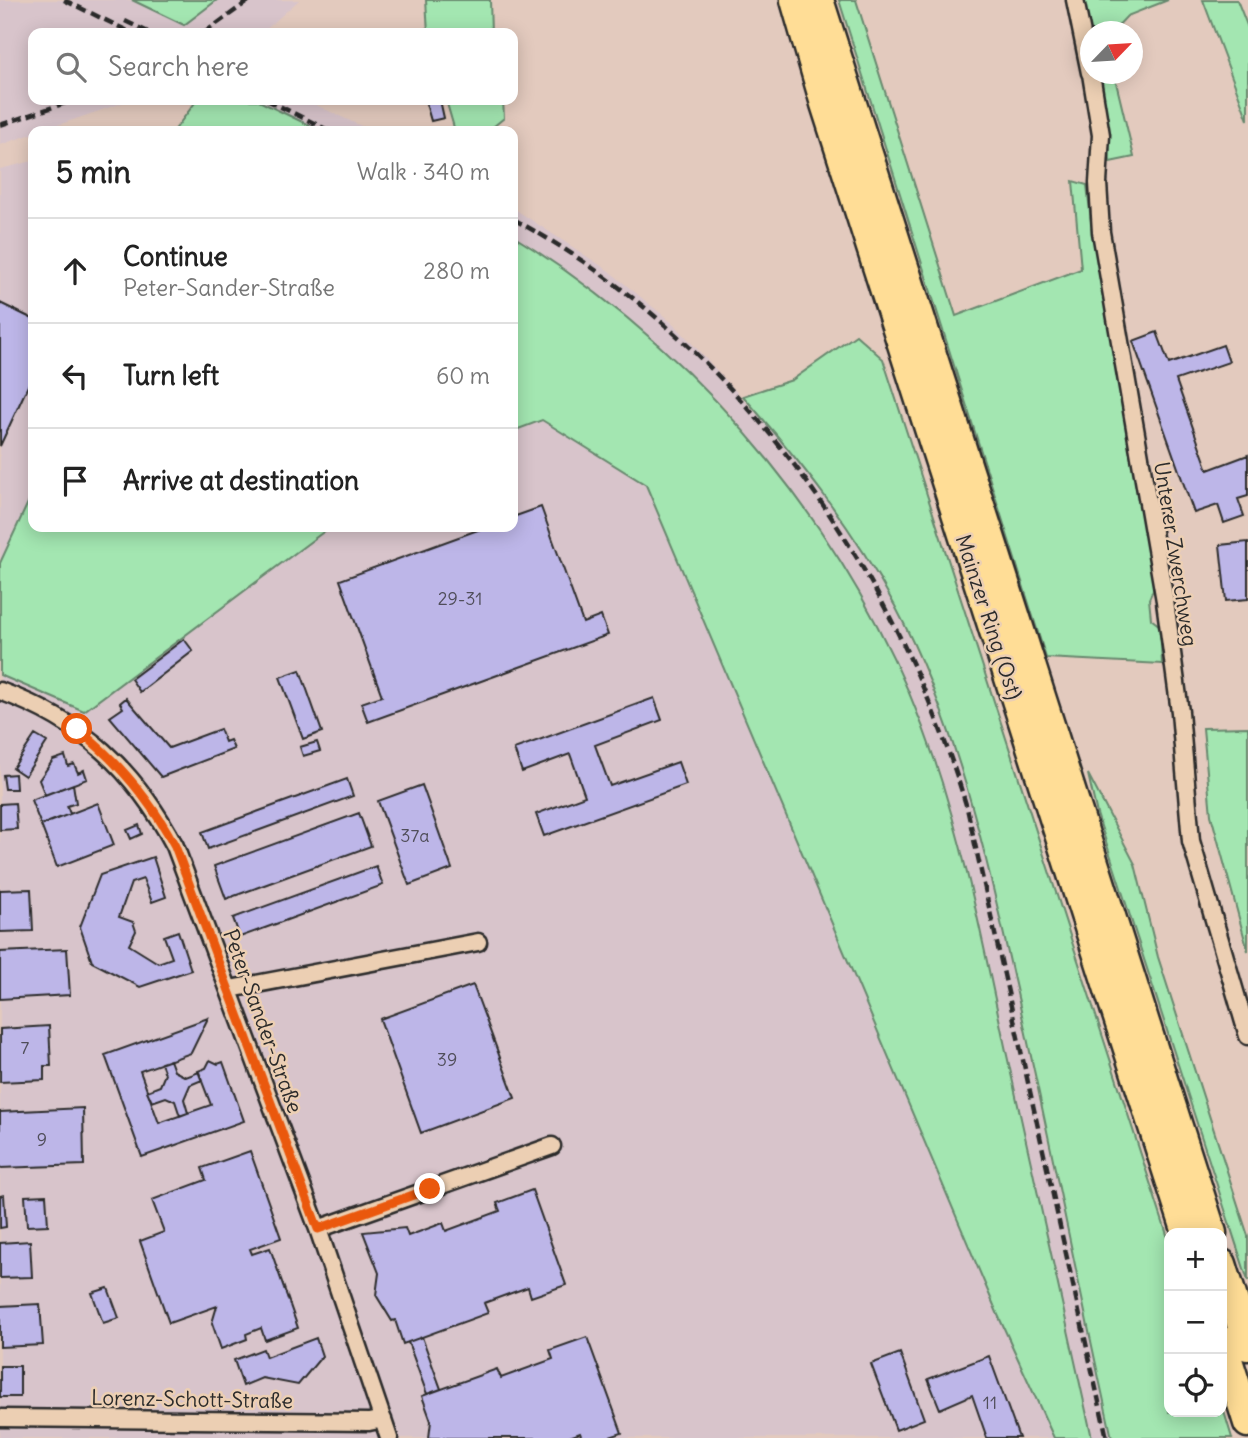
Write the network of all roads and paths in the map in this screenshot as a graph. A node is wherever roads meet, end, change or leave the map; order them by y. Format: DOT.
graph roads {
  1 [pos="794,0"];
  2 [pos="820,0"];
  3 [pos="1074,0"];
  4 [pos="1080,26"];
  5 [pos="1093,84"];
  6 [pos="0,691"];
  7 [pos="478,942"];
  8 [pos="230,989"];
  9 [pos="1248,1036"];
  10 [pos="552,1146"];
  11 [pos="1185,1228"];
  12 [pos="1210,1228"];
  13 [pos="318,1229"];
  14 [pos="1227,1280"];
  15 [pos="1248,1346"];
  16 [pos="1226,1354"];
  17 [pos="0,1418"];
  18 [pos="383,1419"];
  19 [pos="1248,1423"];
  20 [pos="389,1438"];
  1 -- 11 [label="highway, Mainzer Ring (Ost)"];
  2 -- 12 [label="highway, Mainzer Ring (Ost)"];
  3 -- 4 [label="street, Unterer Zwerchweg"];
  5 -- 9 [label="street, Unterer Zwerchweg"];
  6 -- 8 [label="street, Peter-Sander-Straße"];
  7 -- 8 [label="street"];
  8 -- 13 [label="street, Peter-Sander-Straße"];
  10 -- 13 [label="street"];
  13 -- 18 [label="street, Peter-Sander-Straße"];
  14 -- 15 [label="highway"];
  16 -- 19 [label="highway"];
  17 -- 18 [label="street, Lorenz-Schott-Straße"];
  18 -- 20 [label="street, Peter-Sander-Straße"];
}
